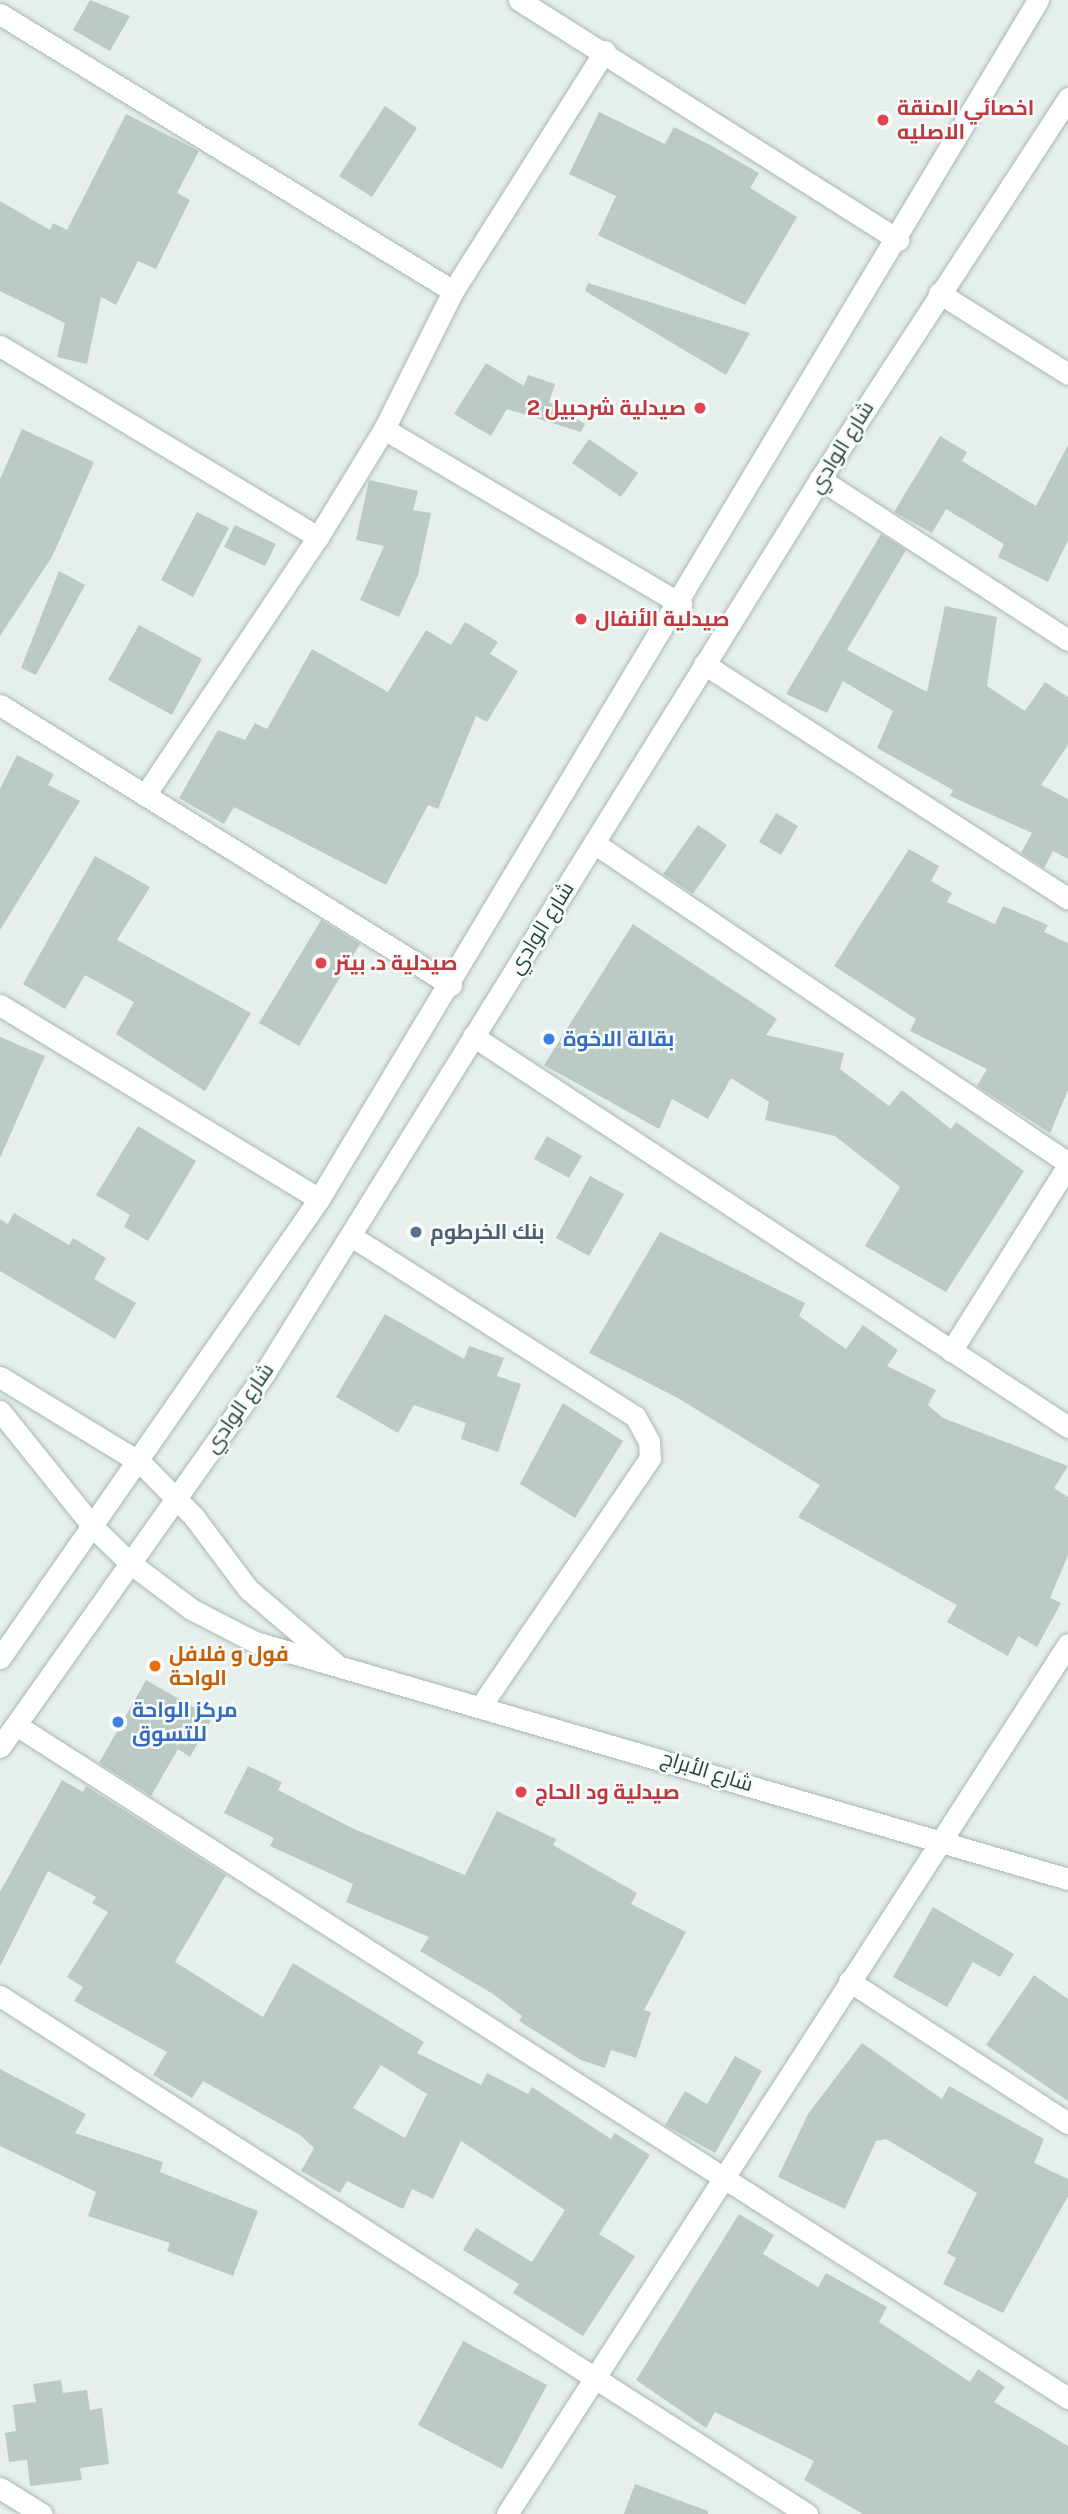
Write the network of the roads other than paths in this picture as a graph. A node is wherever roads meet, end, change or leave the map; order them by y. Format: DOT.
graph roads {
  1 [pos="519,0"];
  2 [pos="1038,0"];
  3 [pos="0,15"];
  4 [pos="605,51"];
  5 [pos="1068,98"];
  6 [pos="898,240"];
  7 [pos="453,291"];
  8 [pos="939,293"];
  9 [pos="0,346"];
  10 [pos="1068,374"];
  11 [pos="384,429"];
  12 [pos="820,480"];
  13 [pos="317,537"];
  14 [pos="681,604"];
  15 [pos="1068,640"];
  16 [pos="705,664"];
  17 [pos="0,705"];
  18 [pos="145,795"];
  19 [pos="594,843"];
  20 [pos="1068,899"];
  21 [pos="451,985"];
  22 [pos="0,1005"];
  23 [pos="473,1036"];
  24 [pos="1068,1164"];
  25 [pos="319,1199"];
  26 [pos="351,1236"];
  27 [pos="951,1352"];
  28 [pos="0,1377"];
  29 [pos="0,1411"];
  30 [pos="1068,1427"];
  31 [pos="141,1464"];
  32 [pos="178,1497"];
  33 [pos="94,1528"];
  34 [pos="130,1563"];
  35 [pos="1068,1644"];
  36 [pos="0,1658"];
  37 [pos="345,1670"];
  38 [pos="482,1704"];
  39 [pos="16,1725"];
  40 [pos="0,1747"];
  41 [pos="939,1840"];
  42 [pos="1068,1879"];
  43 [pos="849,1981"];
  44 [pos="0,1996"];
  45 [pos="1068,2123"];
  46 [pos="722,2178"];
  47 [pos="596,2375"];
  48 [pos="1068,2398"];
  49 [pos="0,2488"];
  50 [pos="42,2514"];
  51 [pos="507,2514"];
  52 [pos="807,2514"];
  1 -- 4 [label="street"];
  2 -- 6 [label="street"];
  3 -- 7 [label="street"];
  4 -- 6 [label="street"];
  4 -- 7 [label="street"];
  5 -- 8 [label="street, شارع الوادي"];
  6 -- 14 [label="street"];
  7 -- 11 [label="street"];
  8 -- 10 [label="street"];
  8 -- 12 [label="street, شارع الوادي"];
  9 -- 13 [label="street"];
  11 -- 13 [label="street"];
  11 -- 14 [label="street"];
  12 -- 15 [label="street"];
  12 -- 16 [label="street, شارع الوادي"];
  13 -- 18 [label="street"];
  14 -- 21 [label="street"];
  16 -- 19 [label="street, شارع الوادي"];
  16 -- 20 [label="street"];
  17 -- 18 [label="street"];
  18 -- 21 [label="street"];
  19 -- 23 [label="street, شارع الوادي"];
  19 -- 24 [label="street"];
  21 -- 25 [label="street"];
  22 -- 25 [label="street"];
  23 -- 26 [label="street, شارع الوادي"];
  23 -- 27 [label="street"];
  24 -- 27 [label="street"];
  25 -- 31 [label="street"];
  26 -- 32 [label="street, شارع الوادي"];
  26 -- 38 [label="street"];
  27 -- 30 [label="street"];
  28 -- 31 [label="street"];
  29 -- 33 [label="street, شارع الأبراج"];
  31 -- 32 [label="street"];
  31 -- 33 [label="street"];
  32 -- 34 [label="street, شارع الوادي"];
  32 -- 37 [label="street"];
  33 -- 34 [label="street, شارع الأبراج"];
  33 -- 36 [label="street"];
  34 -- 37 [label="street, شارع الأبراج"];
  34 -- 39 [label="street, شارع الوادي"];
  35 -- 41 [label="street"];
  37 -- 38 [label="street, شارع الأبراج"];
  38 -- 41 [label="street, شارع الأبراج"];
  39 -- 40 [label="street, شارع الوادي"];
  39 -- 46 [label="street"];
  41 -- 42 [label="street, شارع الأبراج"];
  41 -- 43 [label="street"];
  43 -- 45 [label="street"];
  43 -- 46 [label="street"];
  44 -- 47 [label="street"];
  46 -- 47 [label="street"];
  46 -- 48 [label="street"];
  47 -- 51 [label="street"];
  47 -- 52 [label="street"];
  49 -- 50 [label="street"];
}
